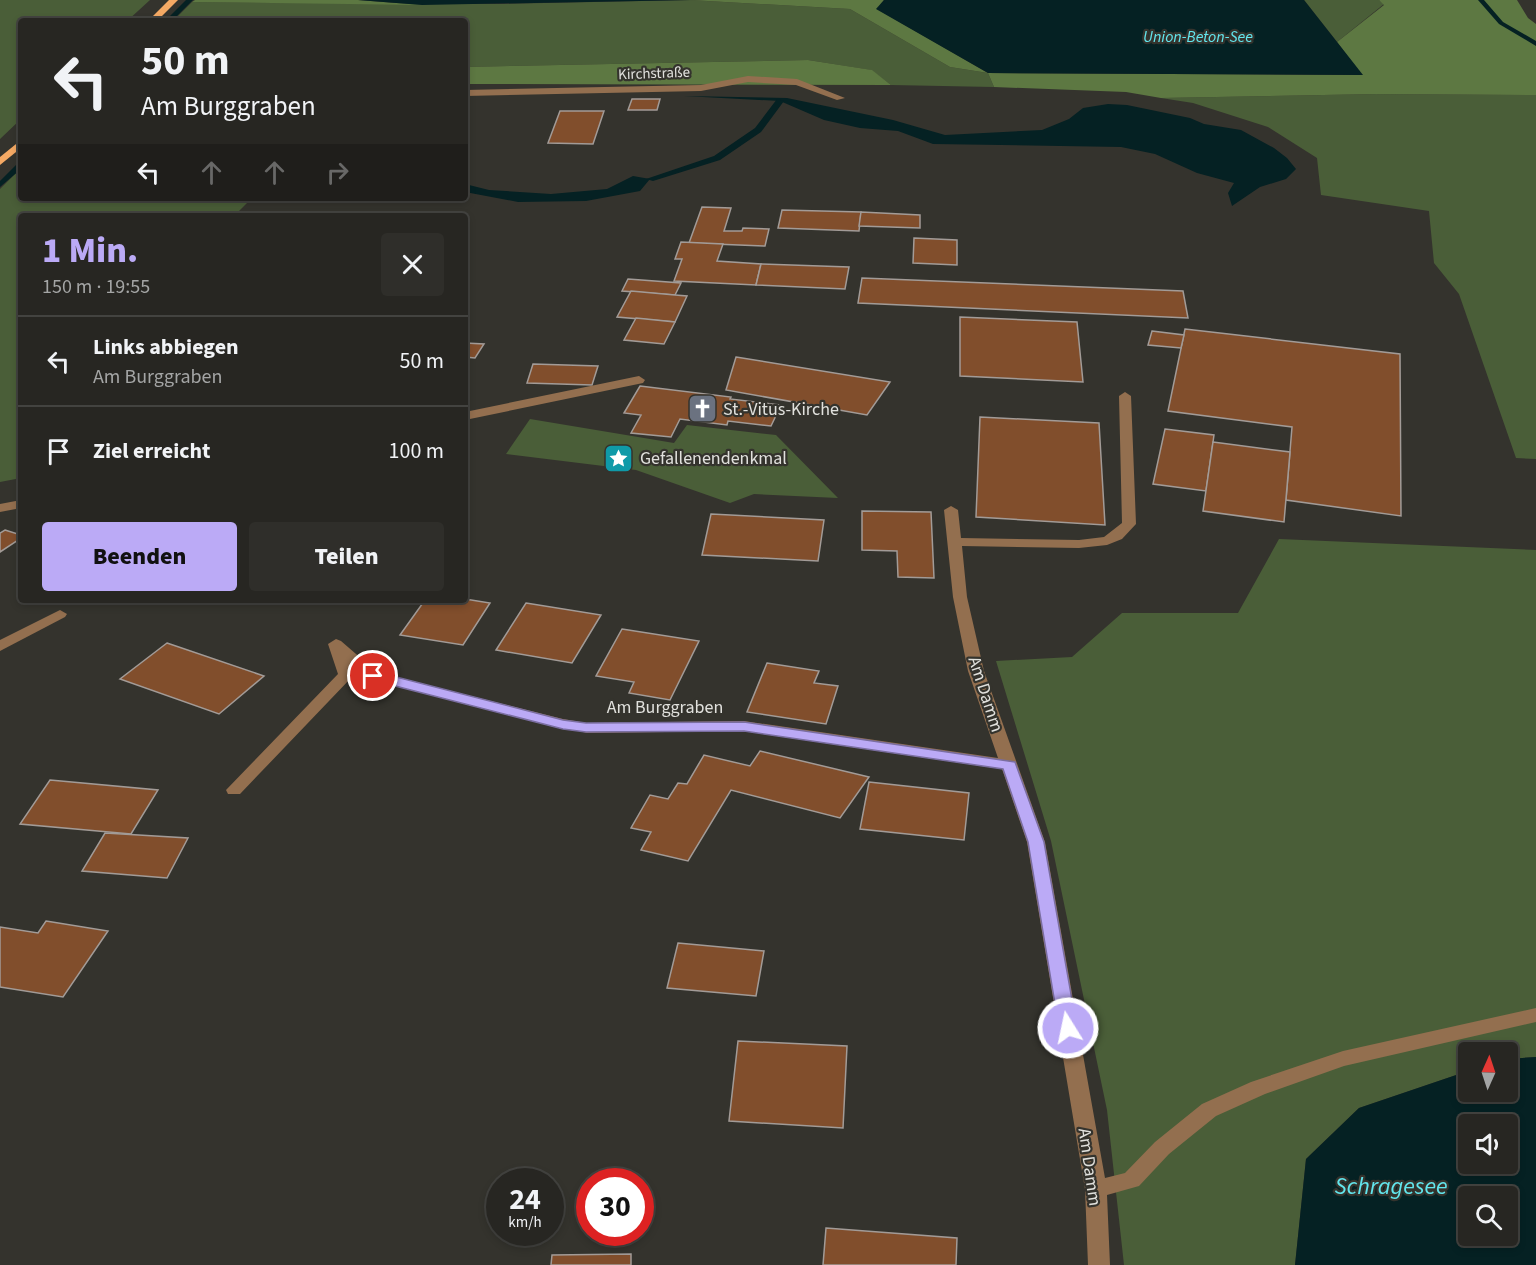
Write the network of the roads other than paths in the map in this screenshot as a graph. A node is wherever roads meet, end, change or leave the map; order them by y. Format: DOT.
graph roads {
  1 [pos="174,0"];
  2 [pos="155,18"];
  3 [pos="468,93"];
  4 [pos="840,98"];
  5 [pos="18,146"];
  6 [pos="0,162"];
  7 [pos="639,380"];
  8 [pos="1125,396"];
  9 [pos="468,415"];
  10 [pos="18,505"];
  11 [pos="0,508"];
  12 [pos="951,510"];
  13 [pos="955,542"];
  14 [pos="60,614"];
  15 [pos="0,646"];
  16 [pos="1009,765"];
  17 [pos="234,790"];
  18 [pos="1536,1015"];
  19 [pos="1096,1189"];
  20 [pos="1098,1265"];
  1 -- 2 [label="main road"];
  3 -- 4 [label="street, Kirchstraße"];
  5 -- 6 [label="main road"];
  7 -- 9 [label="street"];
  8 -- 13 [label="street"];
  10 -- 11 [label="street"];
  12 -- 13 [label="street, Am Damm"];
  13 -- 16 [label="street, Am Damm"];
  14 -- 15 [label="street"];
  16 -- 17 [label="street, Am Burggraben"];
  16 -- 19 [label="street, Am Damm"];
  18 -- 19 [label="street"];
  19 -- 20 [label="street, Am Damm"];
}
